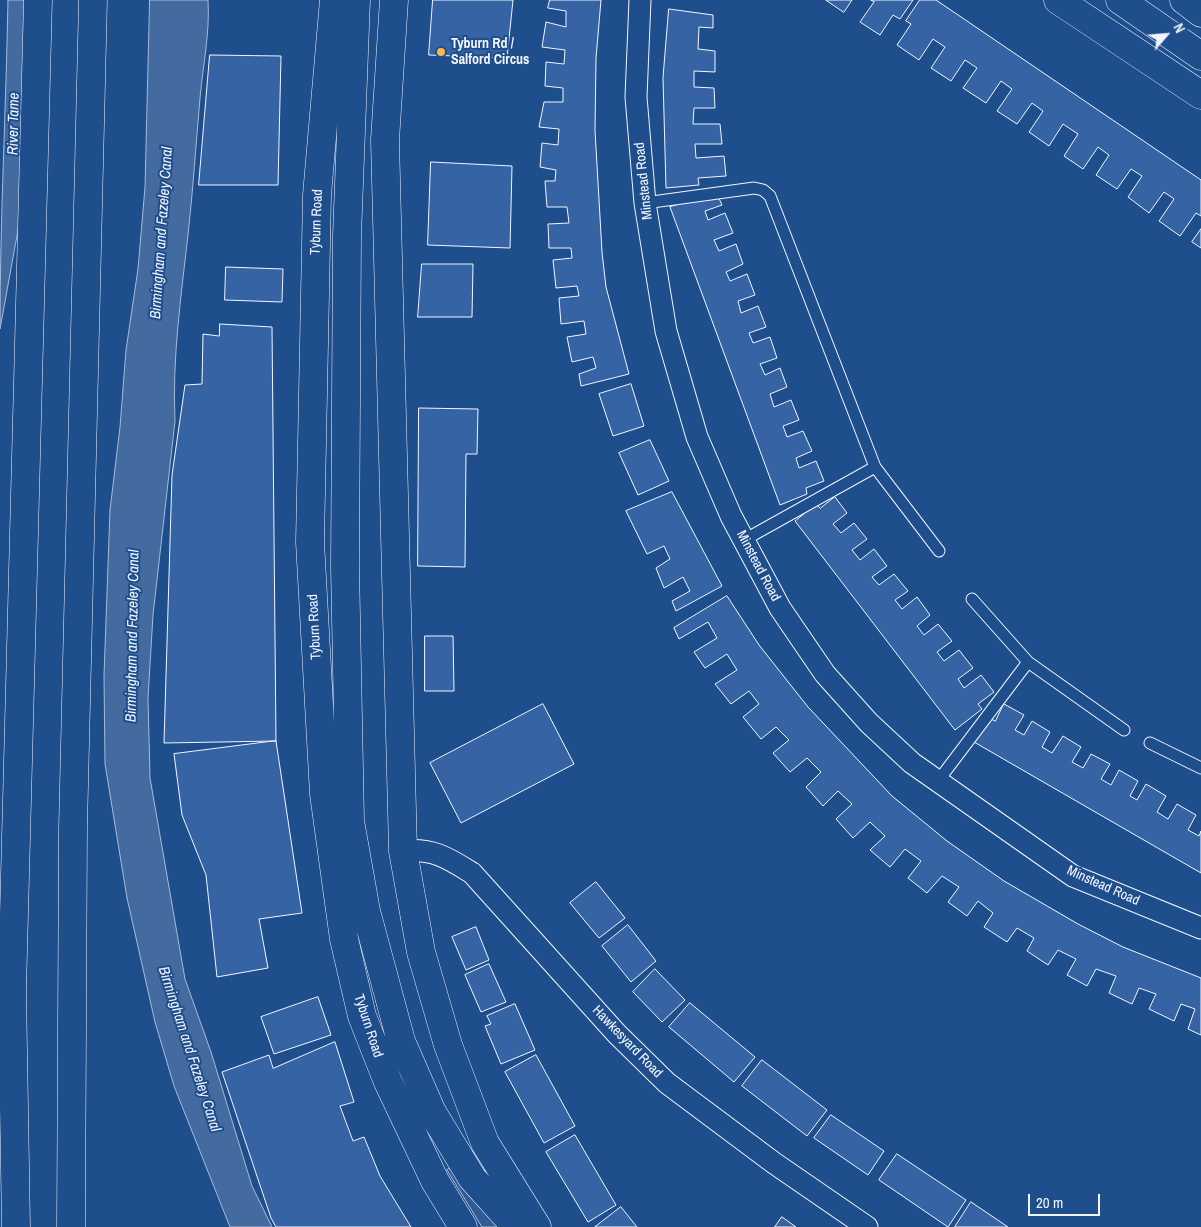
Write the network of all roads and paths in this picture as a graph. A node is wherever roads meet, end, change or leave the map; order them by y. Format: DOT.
graph roads {
  1 [pos="38,0"];
  2 [pos="93,0"];
  3 [pos="334,0"];
  4 [pos="356,0"];
  5 [pos="394,0"];
  6 [pos="640,0"];
  7 [pos="1058,0"];
  8 [pos="1120,0"];
  9 [pos="1184,0"];
  10 [pos="1201,13"];
  11 [pos="1201,56"];
  12 [pos="1201,95"];
  13 [pos="317,196"];
  14 [pos="645,203"];
  15 [pos="875,467"];
  16 [pos="744,540"];
  17 [pos="939,551"];
  18 [pos="972,599"];
  19 [pos="1028,662"];
  20 [pos="1124,730"];
  21 [pos="1150,743"];
  22 [pos="1201,768"];
  23 [pos="938,781"];
  24 [pos="403,851"];
  25 [pos="1201,928"];
  26 [pos="16,1227"];
  27 [pos="71,1227"];
  28 [pos="462,1227"];
  29 [pos="516,1227"];
  30 [pos="538,1227"];
  31 [pos="867,1227"];
  1 -- 26 [label="main road"];
  2 -- 27 [label="main road"];
  3 -- 13 [label="main road, Tyburn Road"];
  4 -- 13 [label="main road"];
  4 -- 29 [label="main road"];
  5 -- 24 [label="main road"];
  6 -- 14 [label="street, Minstead Road"];
  7 -- 12 [label="main road"];
  8 -- 11 [label="main road"];
  9 -- 10 [label="main road"];
  13 -- 28 [label="main road, Tyburn Road"];
  14 -- 15 [label="lane"];
  14 -- 16 [label="street, Minstead Road"];
  15 -- 16 [label="lane"];
  15 -- 17 [label="lane"];
  16 -- 23 [label="street, Minstead Road"];
  18 -- 19 [label="lane"];
  19 -- 20 [label="lane"];
  19 -- 23 [label="lane"];
  21 -- 22 [label="lane"];
  23 -- 25 [label="street, Minstead Road"];
  24 -- 30 [label="main road"];
  24 -- 31 [label="street, Hawkesyard Road"];
}
